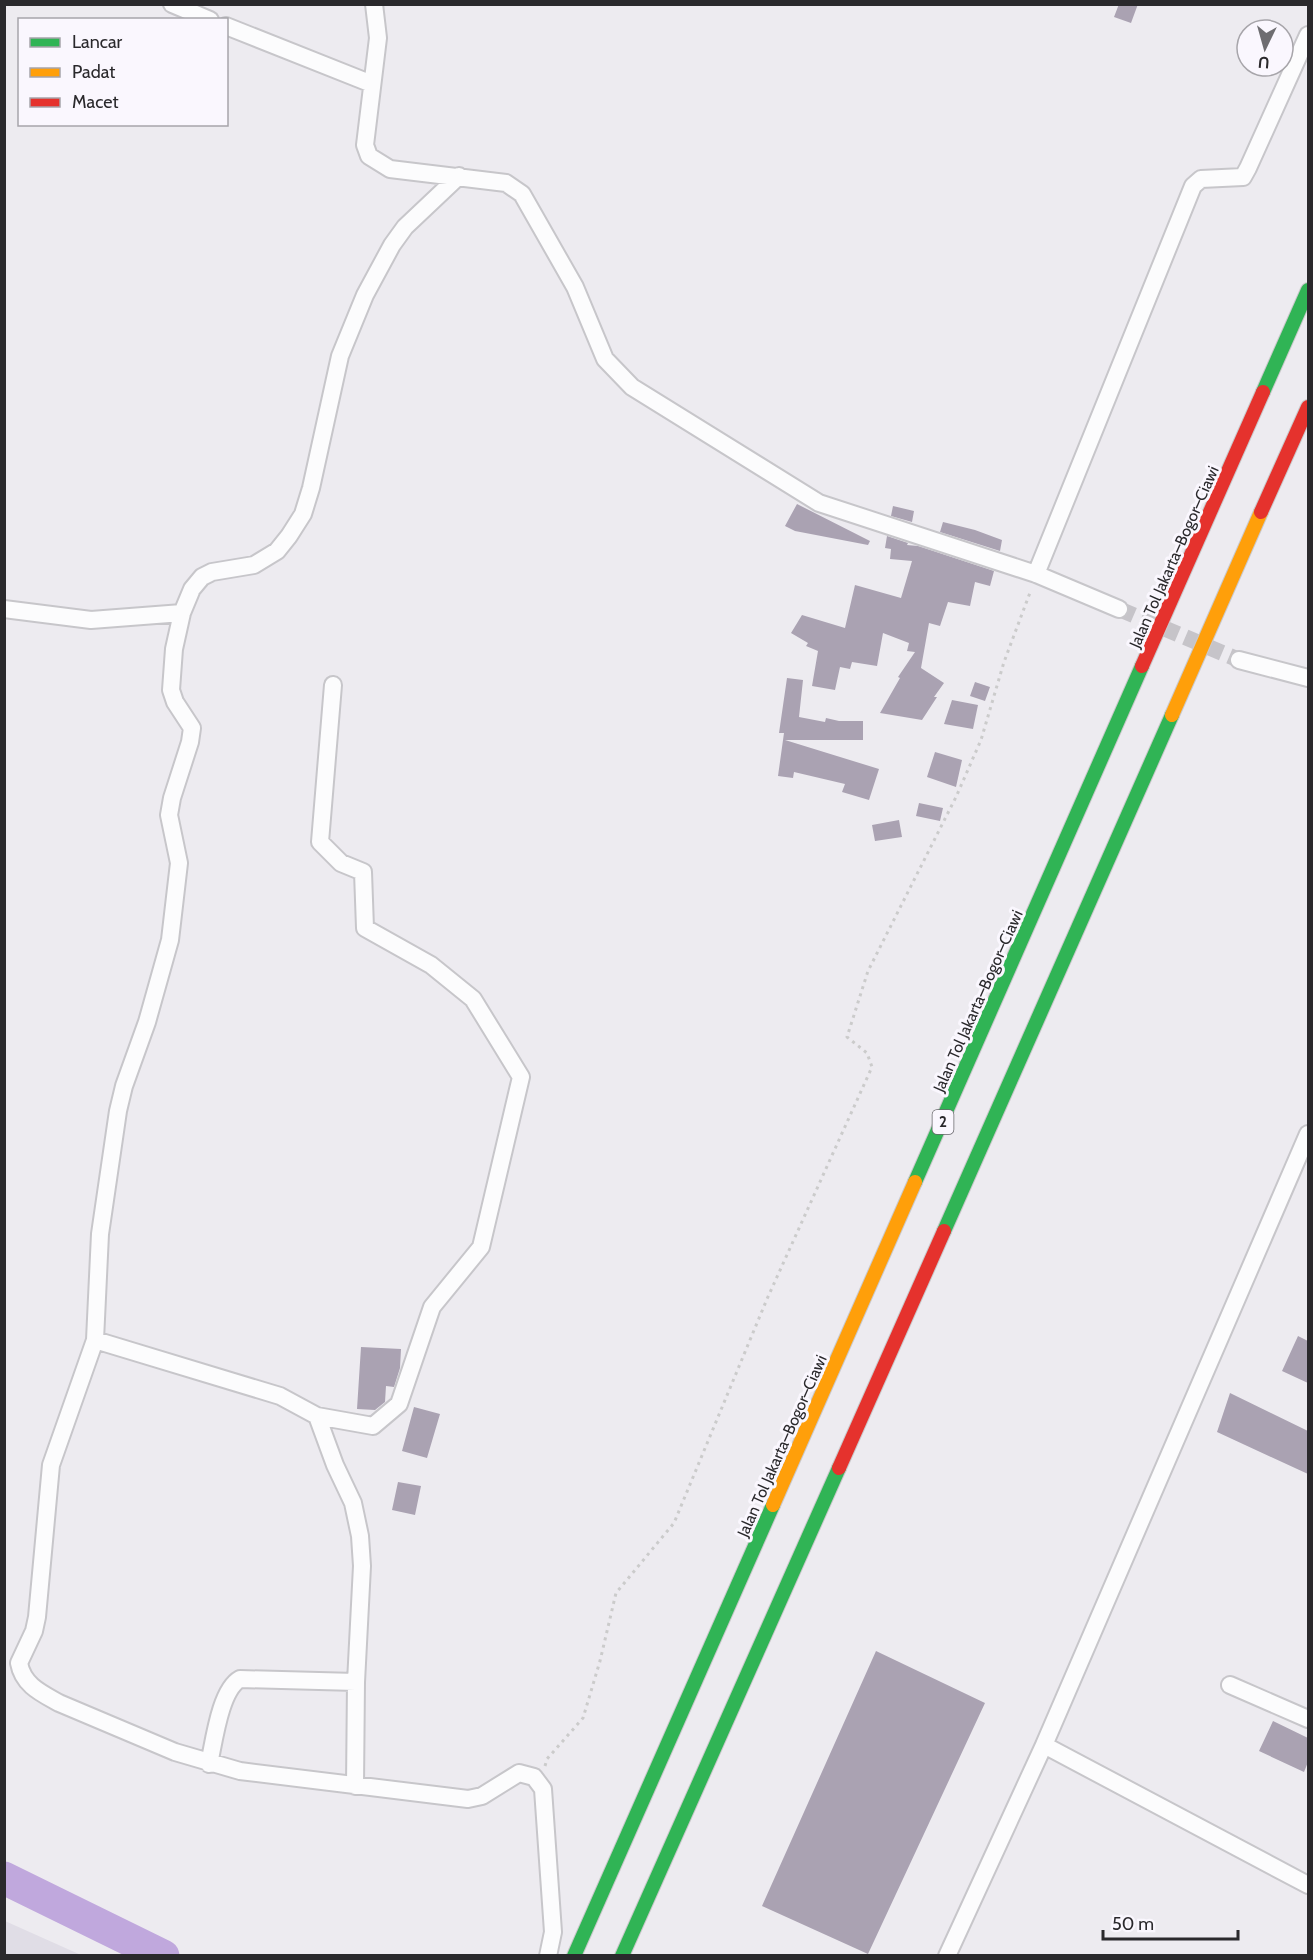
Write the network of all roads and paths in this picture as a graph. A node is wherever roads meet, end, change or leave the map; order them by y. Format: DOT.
graph roads {
  1 [pos="172,4"];
  2 [pos="374,4"];
  3 [pos="205,18"];
  4 [pos="228,27"];
  5 [pos="1308,35"];
  6 [pos="372,84"];
  7 [pos="459,177"];
  8 [pos="1308,290"];
  9 [pos="1308,407"];
  10 [pos="1036,574"];
  11 [pos="4,609"];
  12 [pos="1119,609"];
  13 [pos="182,613"];
  14 [pos="1239,660"];
  15 [pos="1308,678"];
  16 [pos="333,685"];
  17 [pos="1308,1134"];
  18 [pos="95,1340"];
  19 [pos="317,1416"];
  20 [pos="12,1663"];
  21 [pos="356,1682"];
  22 [pos="1230,1684"];
  23 [pos="1308,1718"];
  24 [pos="1044,1745"];
  25 [pos="209,1764"];
  26 [pos="540,1785"];
  27 [pos="355,1786"];
  28 [pos="1308,1885"];
  29 [pos="575,1954"];
  30 [pos="548,1956"];
  31 [pos="622,1956"];
  32 [pos="947,1956"];
  1 -- 3 [label="street"];
  2 -- 6 [label="street"];
  4 -- 6 [label="street"];
  5 -- 10 [label="street"];
  6 -- 7 [label="street"];
  7 -- 10 [label="street"];
  7 -- 13 [label="street"];
  8 -- 29 [label="highway, Jalan Tol Jakarta–Bogor–Ciawi / 2"];
  9 -- 31 [label="highway"];
  10 -- 12 [label="street"];
  10 -- 26 [label="path"];
  11 -- 13 [label="street"];
  13 -- 18 [label="street"];
  14 -- 15 [label="street"];
  16 -- 19 [label="street"];
  17 -- 24 [label="street"];
  18 -- 19 [label="street"];
  18 -- 20 [label="street"];
  19 -- 21 [label="street"];
  20 -- 25 [label="street"];
  21 -- 25 [label="street"];
  21 -- 27 [label="street"];
  22 -- 23 [label="street"];
  24 -- 28 [label="street"];
  24 -- 32 [label="street"];
  25 -- 27 [label="street"];
  26 -- 27 [label="street"];
  26 -- 30 [label="street"];
}
